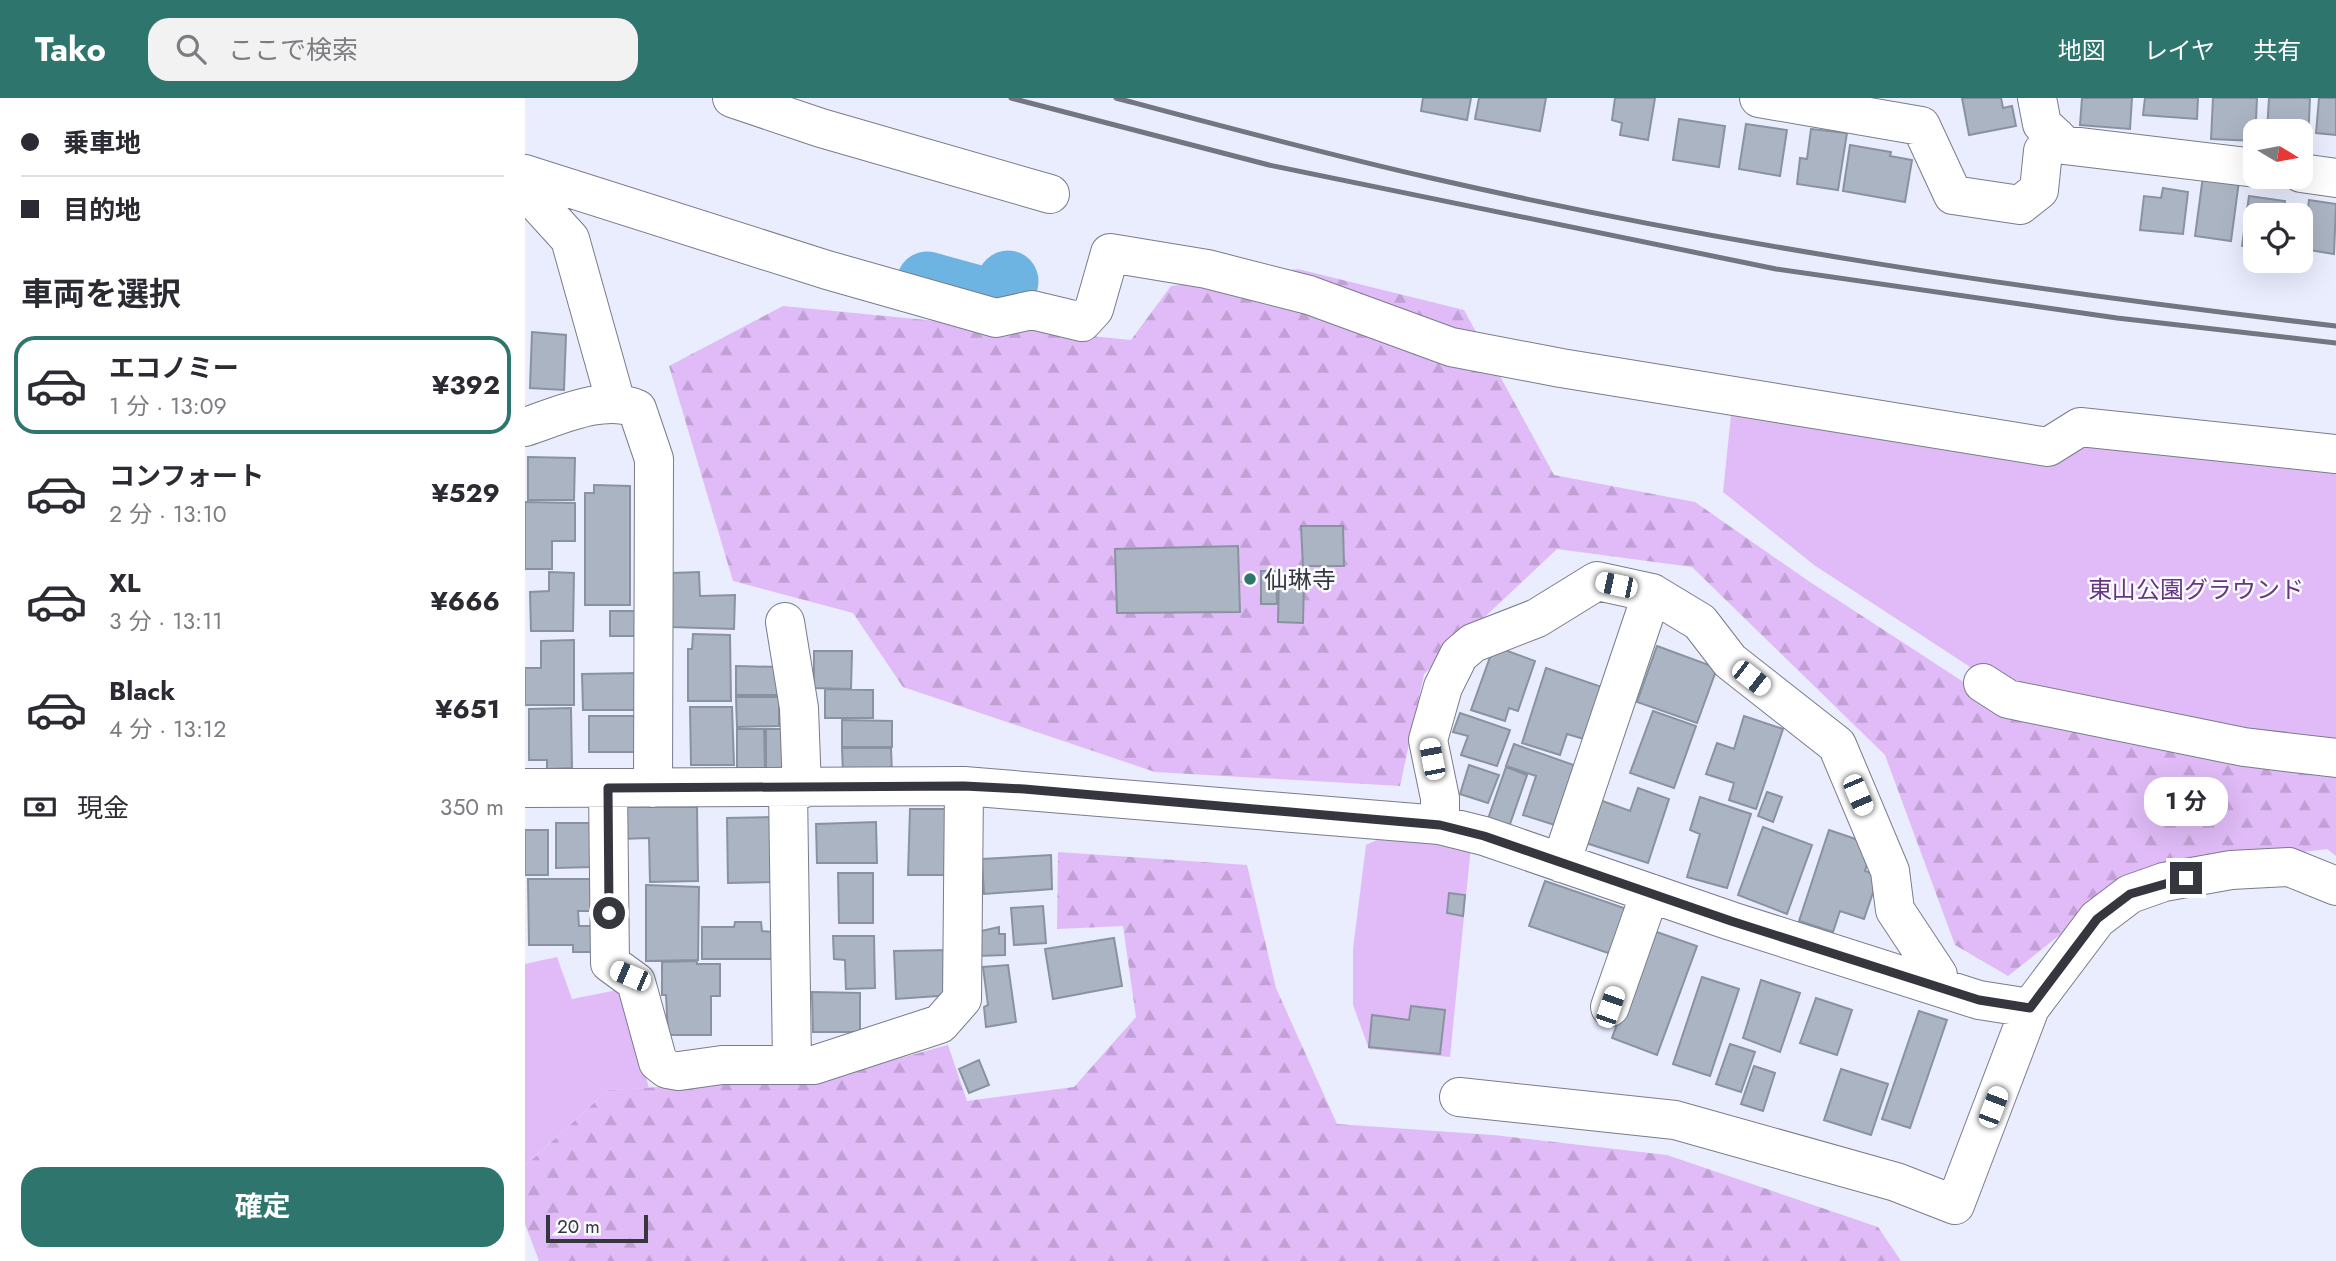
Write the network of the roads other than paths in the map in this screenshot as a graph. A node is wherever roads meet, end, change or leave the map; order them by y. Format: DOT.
graph roads {
  1 [pos="732,98"];
  2 [pos="1759,98"];
  3 [pos="2038,98"];
  4 [pos="2056,136"];
  5 [pos="2243,166"];
  6 [pos="525,174"];
  7 [pos="2313,175"];
  8 [pos="2336,178"];
  9 [pos="525,181"];
  10 [pos="1050,194"];
  11 [pos="616,403"];
  12 [pos="525,427"];
  13 [pos="2336,454"];
  14 [pos="1652,593"];
  15 [pos="785,622"];
  16 [pos="1983,682"];
  17 [pos="2336,758"];
  18 [pos="964,786"];
  19 [pos="525,788"];
  20 [pos="608,788"];
  21 [pos="653,788"];
  22 [pos="795,789"];
  23 [pos="1440,825"];
  24 [pos="1561,863"];
  25 [pos="2336,886"];
  26 [pos="1650,893"];
  27 [pos="1935,986"];
  28 [pos="1610,1007"];
  29 [pos="2030,1008"];
  30 [pos="792,1064"];
  31 [pos="1459,1097"];
  1 -- 10 [label="street"];
  2 -- 4 [label="street"];
  3 -- 4 [label="street"];
  4 -- 5 [label="street"];
  6 -- 13 [label="street"];
  7 -- 8 [label="street"];
  9 -- 11 [label="street"];
  11 -- 12 [label="street"];
  11 -- 21 [label="street"];
  14 -- 23 [label="street"];
  14 -- 24 [label="street"];
  14 -- 27 [label="street"];
  15 -- 22 [label="street"];
  16 -- 17 [label="street"];
  18 -- 22 [label="street"];
  18 -- 23 [label="street"];
  18 -- 30 [label="street"];
  19 -- 20 [label="street"];
  20 -- 21 [label="street"];
  20 -- 30 [label="street"];
  21 -- 22 [label="street"];
  22 -- 30 [label="street"];
  23 -- 24 [label="street"];
  24 -- 26 [label="street"];
  25 -- 29 [label="street"];
  26 -- 27 [label="street"];
  26 -- 28 [label="street"];
  27 -- 29 [label="street"];
  29 -- 31 [label="street"];
}
